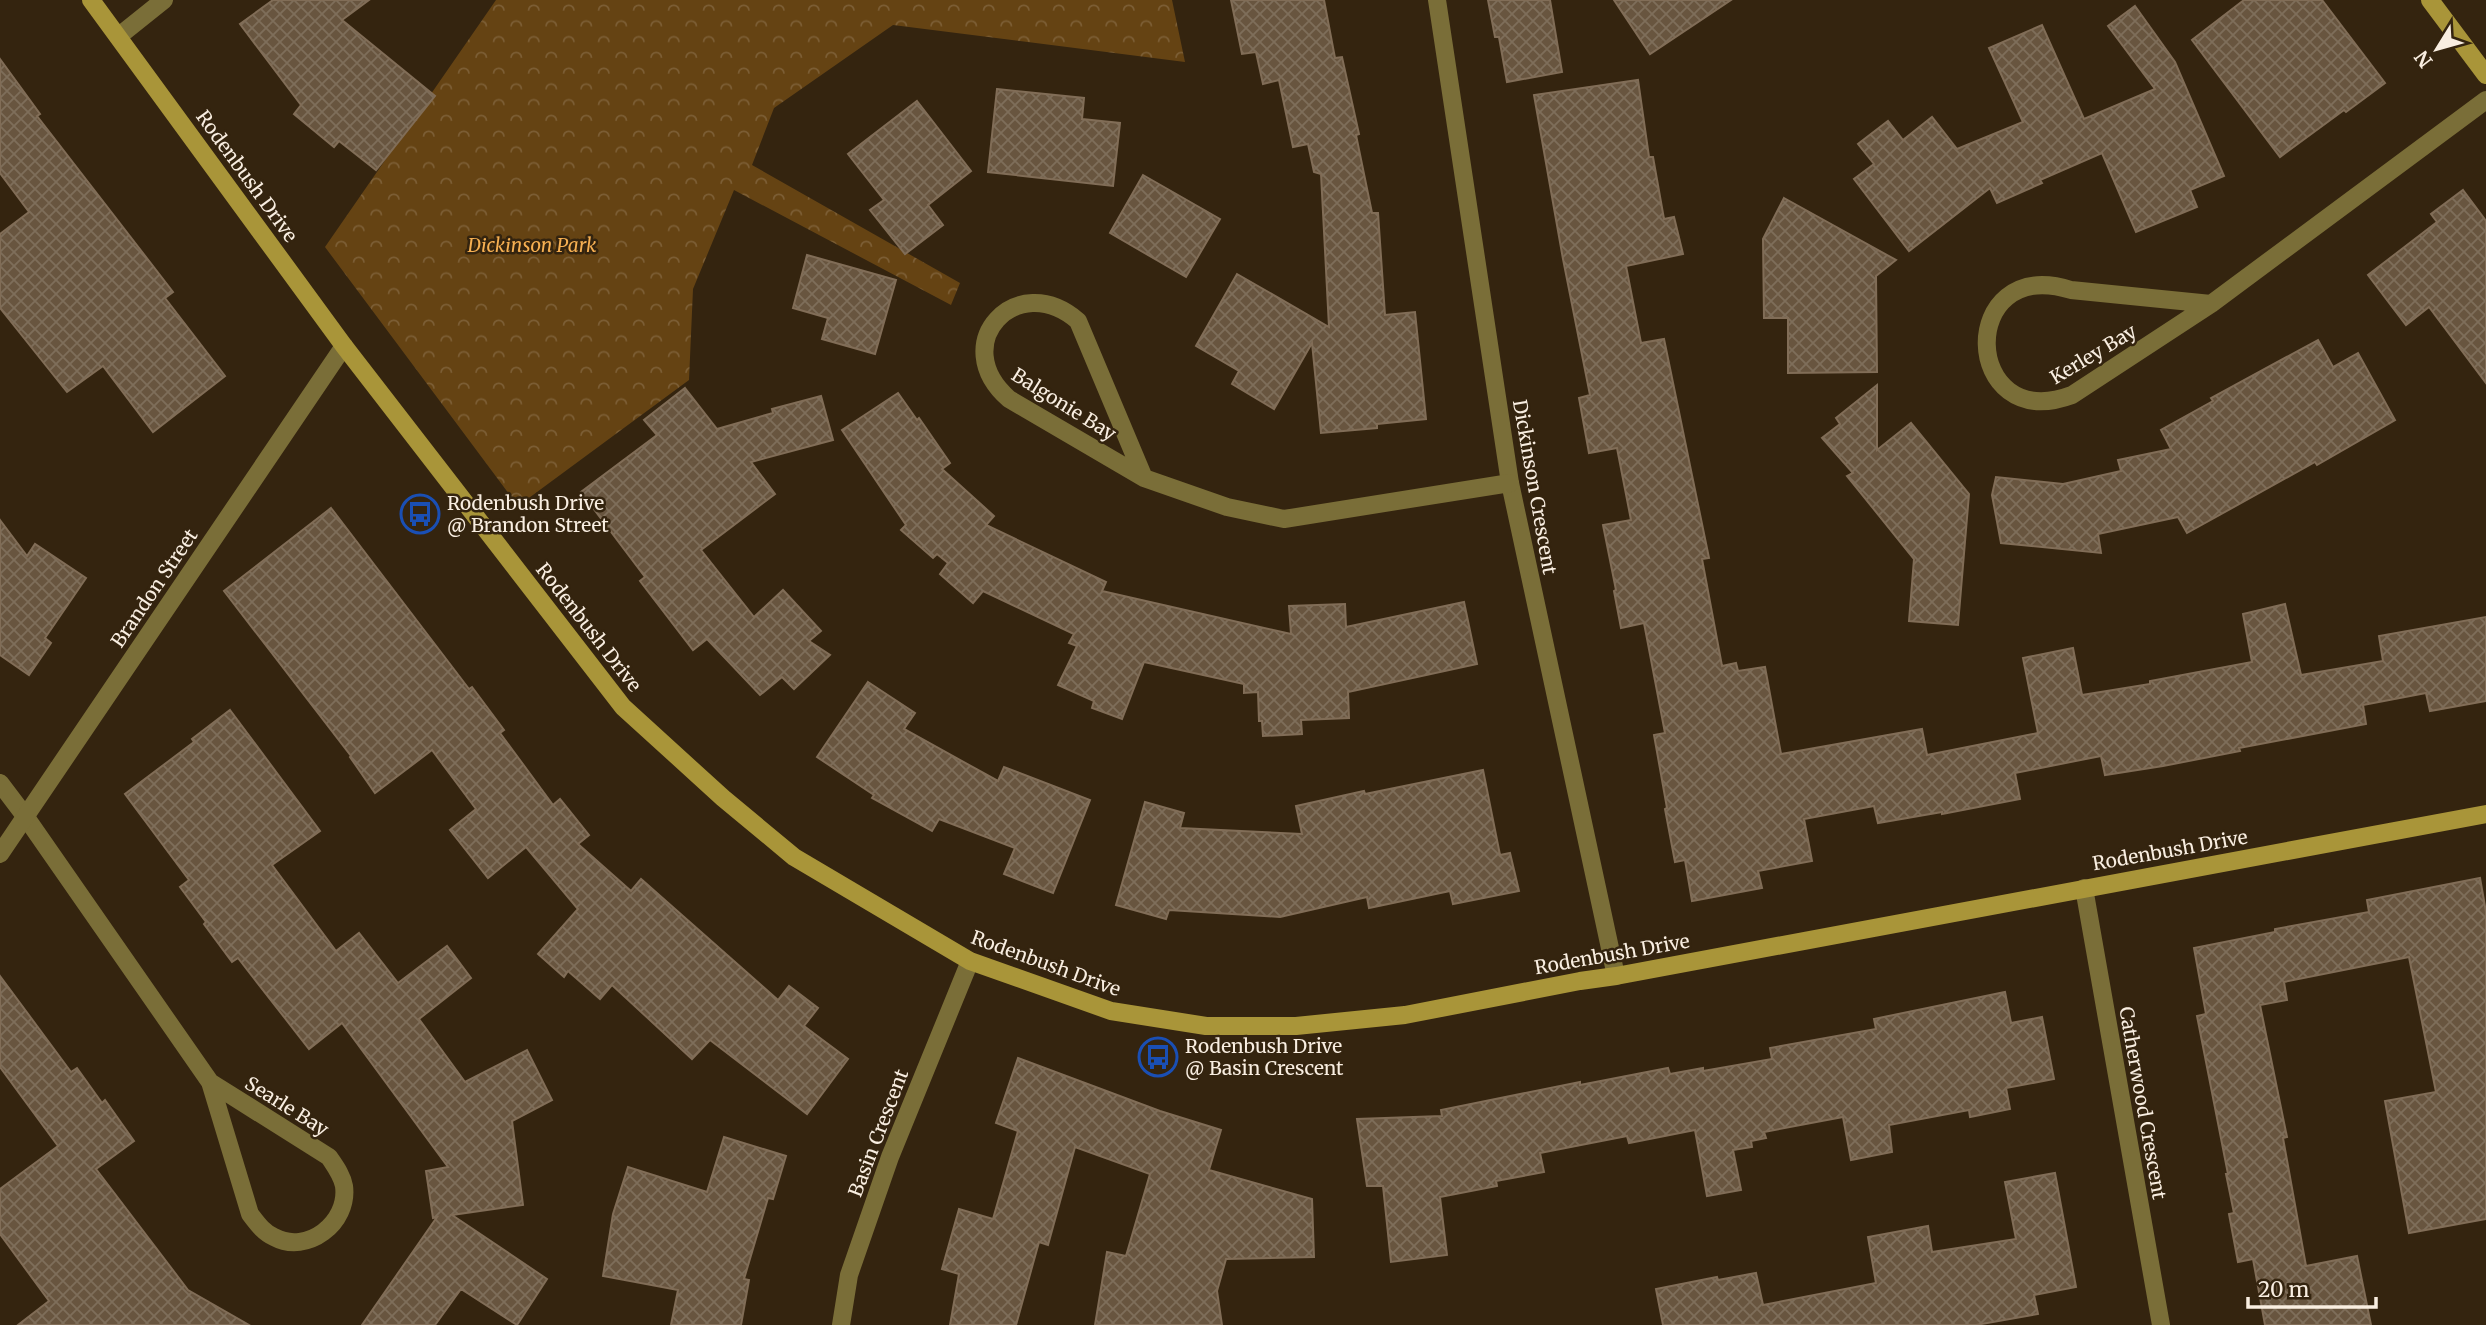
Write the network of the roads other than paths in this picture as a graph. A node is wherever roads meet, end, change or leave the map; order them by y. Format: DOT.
graph roads {
  1 [pos="92,0"];
  2 [pos="164,0"];
  3 [pos="1437,0"];
  4 [pos="2430,0"];
  5 [pos="118,36"];
  6 [pos="2486,75"];
  7 [pos="2486,100"];
  8 [pos="2211,304"];
  9 [pos="344,346"];
  10 [pos="1144,478"];
  11 [pos="1510,483"];
  12 [pos="0,783"];
  13 [pos="2486,814"];
  14 [pos="25,816"];
  15 [pos="0,854"];
  16 [pos="2084,888"];
  17 [pos="970,961"];
  18 [pos="1616,976"];
  19 [pos="210,1082"];
  20 [pos="841,1325"];
  21 [pos="2161,1325"];
  1 -- 5 [label="street, Rodenbush Drive"];
  2 -- 5 [label="street"];
  3 -- 11 [label="street, Dickinson Crescent"];
  4 -- 6 [label="street"];
  5 -- 9 [label="street, Rodenbush Drive"];
  7 -- 8 [label="street, Kerley Bay"];
  8 -- 8 [label="street, Kerley Bay"];
  9 -- 14 [label="street, Brandon Street"];
  9 -- 17 [label="street, Rodenbush Drive"];
  10 -- 10 [label="street, Balgonie Bay"];
  10 -- 11 [label="street, Balgonie Bay"];
  11 -- 18 [label="street, Dickinson Crescent"];
  12 -- 14 [label="street, Searle Bay"];
  13 -- 16 [label="street, Rodenbush Drive"];
  14 -- 15 [label="street, Brandon Street"];
  14 -- 19 [label="street, Searle Bay"];
  16 -- 18 [label="street, Rodenbush Drive"];
  16 -- 21 [label="street, Catherwood Crescent"];
  17 -- 18 [label="street, Rodenbush Drive"];
  17 -- 20 [label="street, Basin Crescent"];
  19 -- 19 [label="street, Searle Bay"];
}
